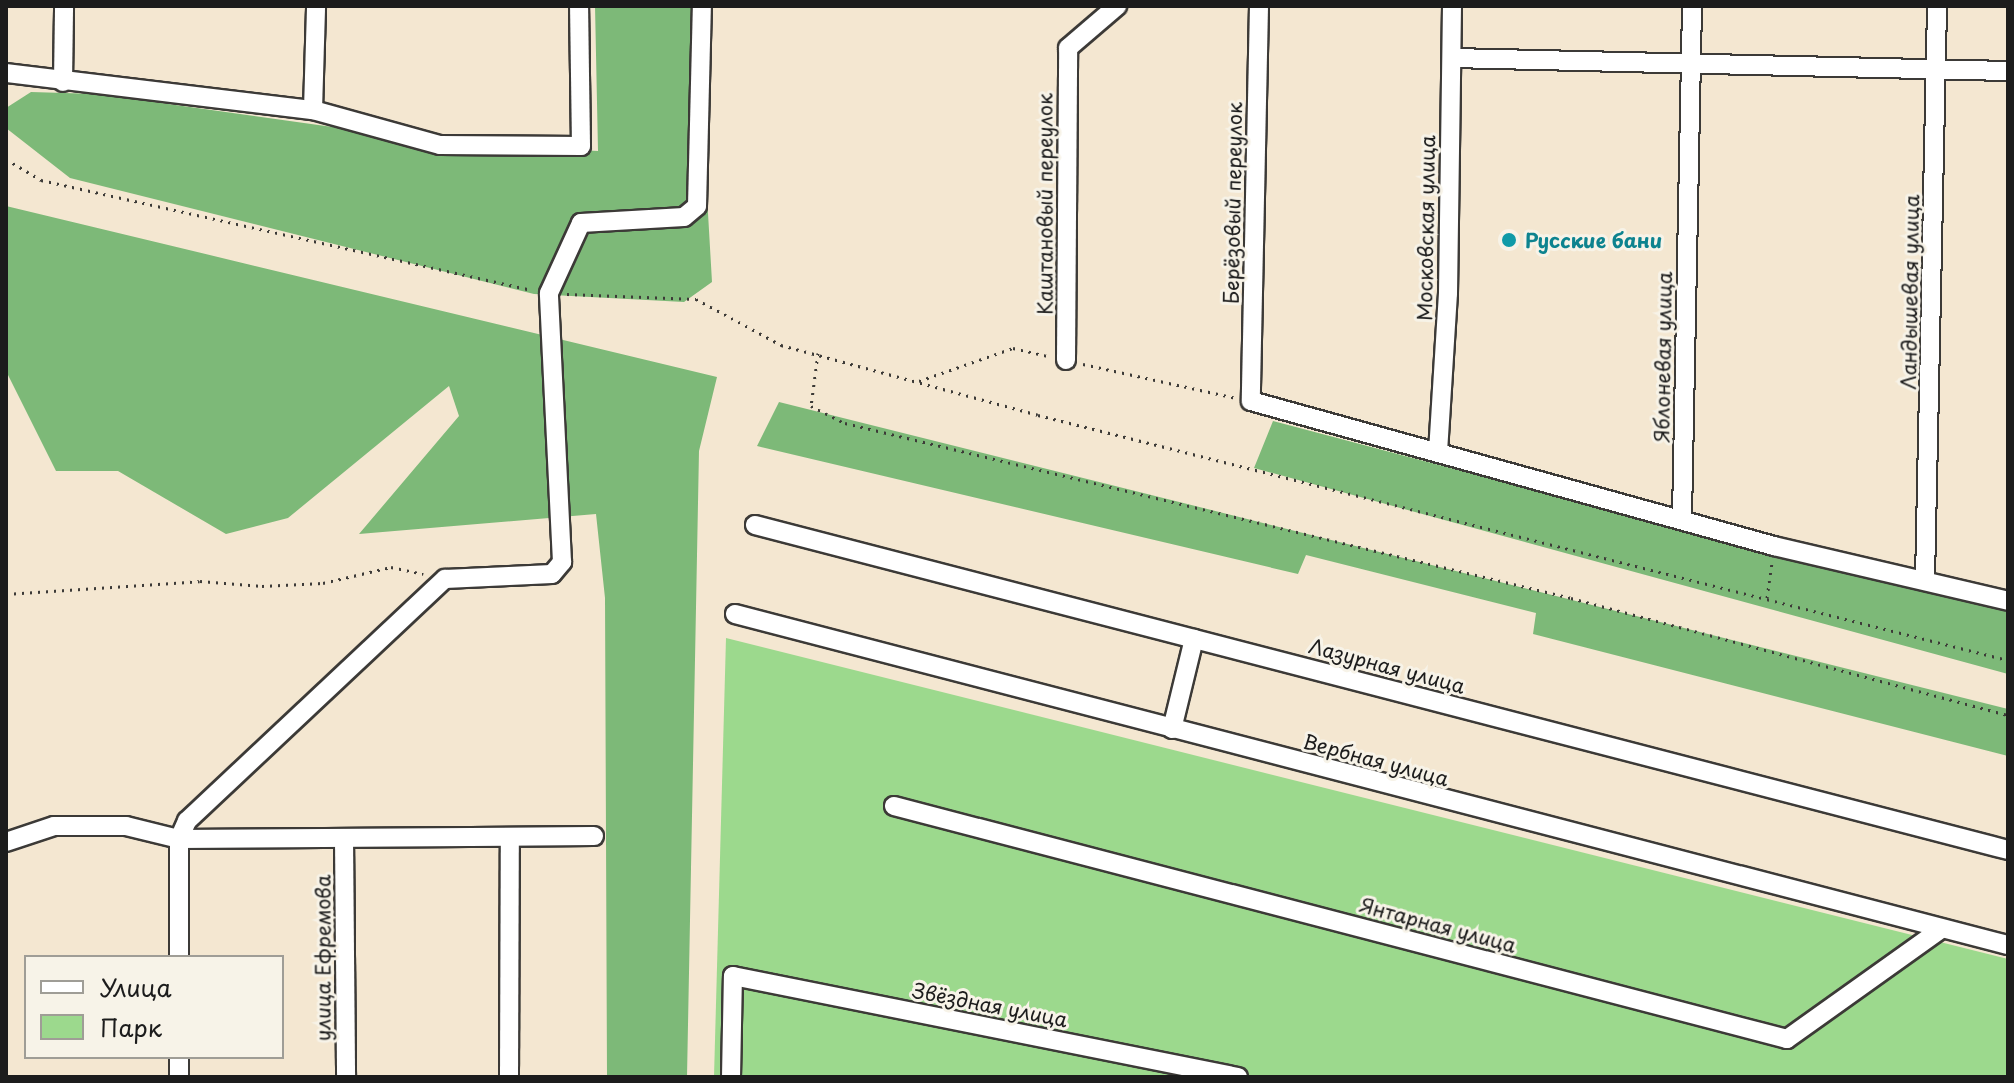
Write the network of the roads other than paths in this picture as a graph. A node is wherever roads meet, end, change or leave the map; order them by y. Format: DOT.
graph roads {
  1 [pos="64,6"];
  2 [pos="316,6"];
  3 [pos="579,6"];
  4 [pos="702,6"];
  5 [pos="1117,6"];
  6 [pos="1259,6"];
  7 [pos="1452,6"];
  8 [pos="1692,6"];
  9 [pos="1937,6"];
  10 [pos="1452,58"];
  11 [pos="1692,62"];
  12 [pos="1937,69"];
  13 [pos="2008,71"];
  14 [pos="6,73"];
  15 [pos="63,82"];
  16 [pos="313,110"];
  17 [pos="1066,360"];
  18 [pos="1438,452"];
  19 [pos="1682,517"];
  20 [pos="755,525"];
  21 [pos="1925,580"];
  22 [pos="2008,601"];
  23 [pos="735,614"];
  24 [pos="1194,639"];
  25 [pos="1172,729"];
  26 [pos="894,806"];
  27 [pos="594,836"];
  28 [pos="510,837"];
  29 [pos="344,838"];
  30 [pos="179,839"];
  31 [pos="6,842"];
  32 [pos="2008,850"];
  33 [pos="1941,929"];
  34 [pos="2008,945"];
  35 [pos="179,955"];
  36 [pos="346,1077"];
  37 [pos="509,1077"];
  38 [pos="731,1077"];
  39 [pos="1238,1077"];
  1 -- 15 [label="street"];
  2 -- 16 [label="street"];
  3 -- 16 [label="street"];
  4 -- 30 [label="street"];
  5 -- 17 [label="street, Каштановый переулок"];
  6 -- 18 [label="street, Берёзовый переулок"];
  7 -- 10 [label="street, Московская улица"];
  8 -- 11 [label="street, Яблоневая улица"];
  9 -- 12 [label="street, Ландышевая улица"];
  10 -- 11 [label="street"];
  10 -- 18 [label="street, Московская улица"];
  11 -- 12 [label="street"];
  11 -- 19 [label="street, Яблоневая улица"];
  12 -- 13 [label="street"];
  12 -- 21 [label="street, Ландышевая улица"];
  14 -- 15 [label="street"];
  15 -- 16 [label="street"];
  18 -- 19 [label="street"];
  19 -- 21 [label="street"];
  20 -- 24 [label="street, Лазурная улица"];
  21 -- 22 [label="street"];
  23 -- 25 [label="street, Вербная улица"];
  24 -- 25 [label="street"];
  24 -- 32 [label="street, Лазурная улица"];
  25 -- 33 [label="street, Вербная улица"];
  26 -- 33 [label="street, Янтарная улица"];
  27 -- 28 [label="street"];
  28 -- 29 [label="street"];
  28 -- 37 [label="street"];
  29 -- 30 [label="street"];
  29 -- 36 [label="street, улица Ефремова"];
  30 -- 31 [label="street"];
  30 -- 35 [label="street"];
  33 -- 34 [label="street, Вербная улица"];
  38 -- 39 [label="street, Звёздная улица"];
}
